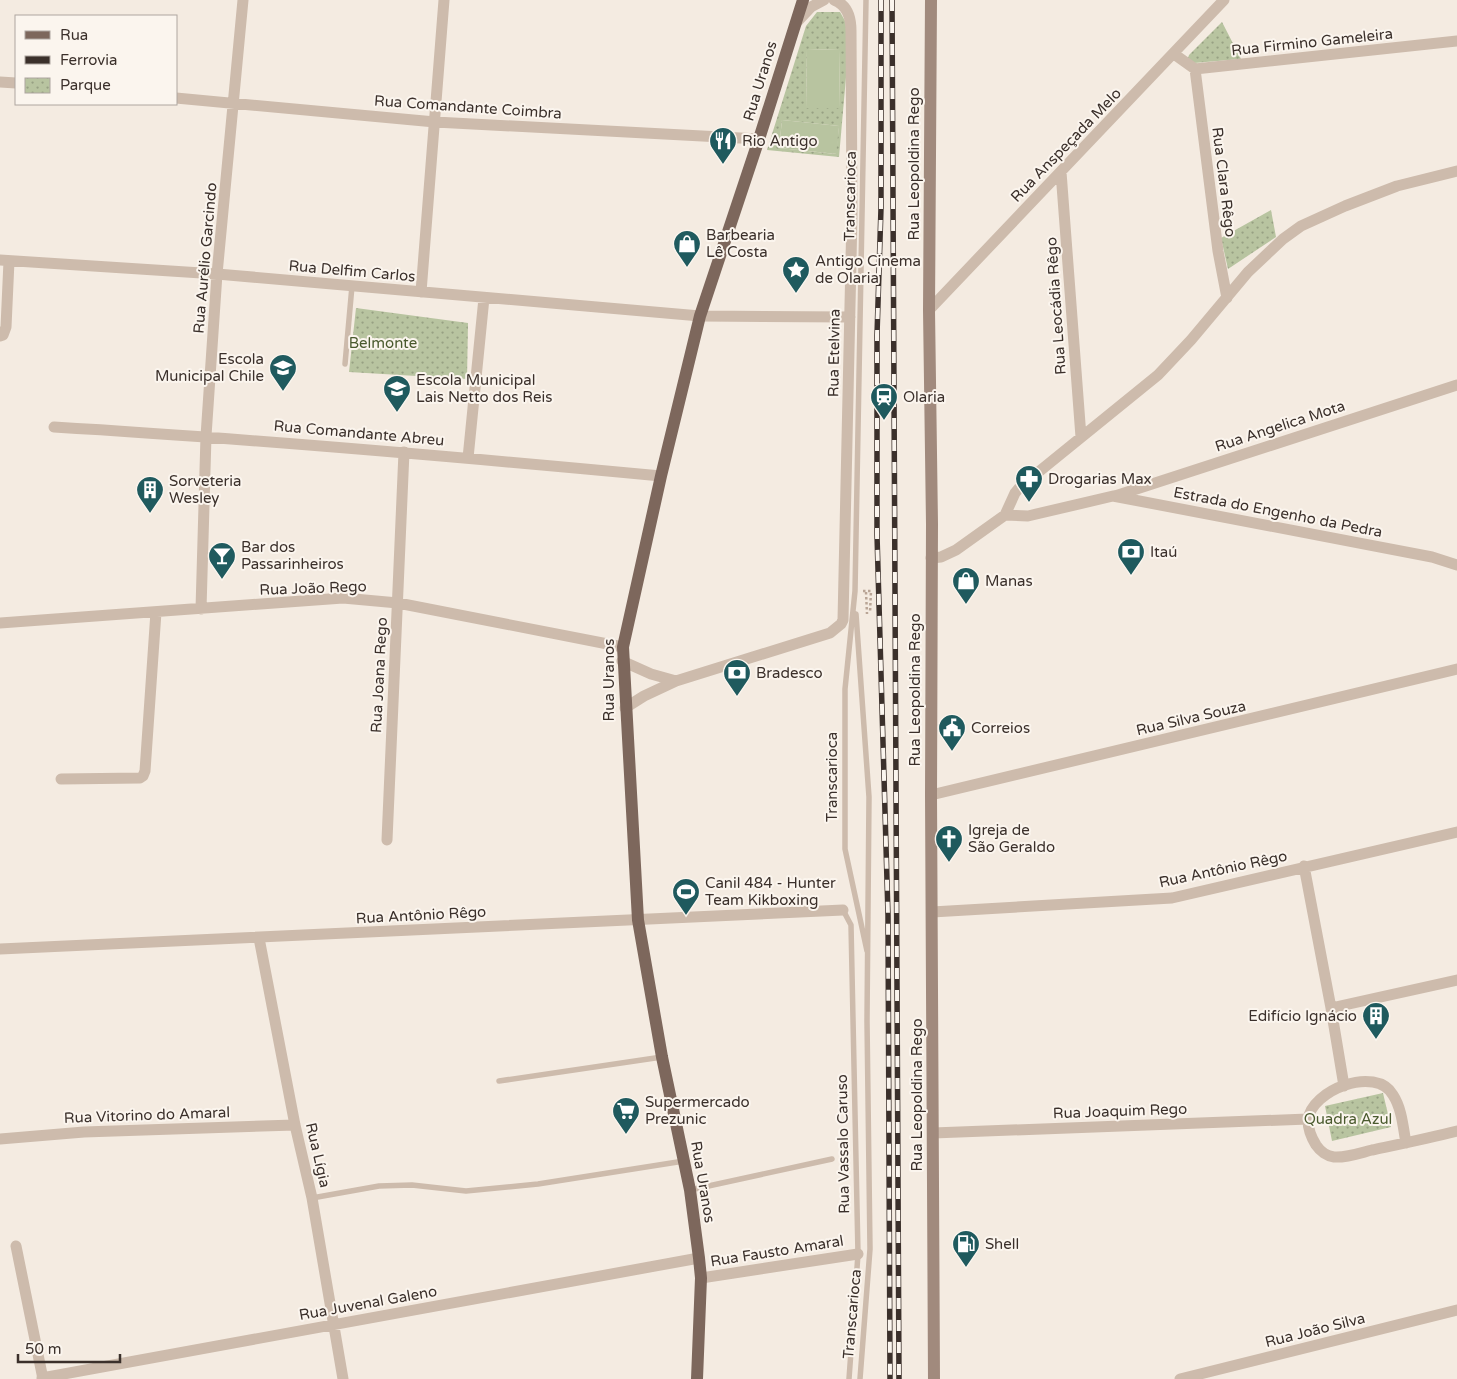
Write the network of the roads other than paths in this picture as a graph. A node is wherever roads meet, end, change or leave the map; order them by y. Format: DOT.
graph roads {
  1 [pos="243,0"];
  2 [pos="444,0"];
  3 [pos="803,0"];
  4 [pos="824,0"];
  5 [pos="834,0"];
  6 [pos="866,0"];
  7 [pos="931,0"];
  8 [pos="1224,0"];
  9 [pos="795,24"];
  10 [pos="1457,41"];
  11 [pos="1174,54"];
  12 [pos="1195,69"];
  13 [pos="0,82"];
  14 [pos="15,83"];
  15 [pos="178,98"];
  16 [pos="234,104"];
  17 [pos="434,122"];
  18 [pos="759,140"];
  19 [pos="1457,171"];
  20 [pos="1061,172"];
  21 [pos="5,260"];
  22 [pos="217,274"];
  23 [pos="352,286"];
  24 [pos="421,292"];
  25 [pos="484,298"];
  26 [pos="1227,298"];
  27 [pos="929,310"];
  28 [pos="700,316"];
  29 [pos="850,317"];
  30 [pos="0,336"];
  31 [pos="346,364"];
  32 [pos="1457,385"];
  33 [pos="54,427"];
  34 [pos="206,436"];
  35 [pos="1081,437"];
  36 [pos="404,452"];
  37 [pos="468,458"];
  38 [pos="661,476"];
  39 [pos="1113,496"];
  40 [pos="1005,515"];
  41 [pos="931,558"];
  42 [pos="1457,565"];
  43 [pos="855,602"];
  44 [pos="398,603"];
  45 [pos="200,609"];
  46 [pos="156,612"];
  47 [pos="0,622"];
  48 [pos="623,647"];
  49 [pos="622,661"];
  50 [pos="1457,669"];
  51 [pos="676,681"];
  52 [pos="625,708"];
  53 [pos="61,779"];
  54 [pos="931,795"];
  55 [pos="1457,832"];
  56 [pos="387,840"];
  57 [pos="1304,866"];
  58 [pos="843,910"];
  59 [pos="932,912"];
  60 [pos="638,920"];
  61 [pos="259,938"];
  62 [pos="0,950"];
  63 [pos="867,951"];
  64 [pos="1457,980"];
  65 [pos="1331,1008"];
  66 [pos="662,1057"];
  67 [pos="499,1081"];
  68 [pos="1344,1086"];
  69 [pos="1308,1119"];
  70 [pos="295,1125"];
  71 [pos="1457,1131"];
  72 [pos="933,1134"];
  73 [pos="0,1139"];
  74 [pos="1406,1142"];
  75 [pos="832,1159"];
  76 [pos="684,1162"];
  77 [pos="690,1190"];
  78 [pos="312,1198"];
  79 [pos="16,1246"];
  80 [pos="858,1254"];
  81 [pos="699,1258"];
  82 [pos="701,1278"];
  83 [pos="1457,1310"];
  84 [pos="333,1325"];
  85 [pos="43,1379"];
  86 [pos="343,1379"];
  87 [pos="697,1379"];
  88 [pos="849,1379"];
  89 [pos="860,1379"];
  90 [pos="934,1379"];
  91 [pos="1180,1379"];
  1 -- 16 [label="street, Rua Aurélio Garcindo"];
  2 -- 17 [label="street"];
  3 -- 9 [label="main road, Rua Uranos"];
  4 -- 9 [label="street"];
  5 -- 29 [label="street, Rua Etelvina"];
  6 -- 43 [label="lane, Transcarioca"];
  7 -- 27 [label="main road, Rua Leopoldina Rego"];
  8 -- 11 [label="street, Rua Anspeçada Melo"];
  9 -- 18 [label="main road, Rua Uranos"];
  10 -- 12 [label="street, Rua Firmino Gameleira"];
  11 -- 12 [label="street"];
  11 -- 20 [label="street, Rua Anspeçada Melo"];
  12 -- 26 [label="street, Rua Clara Rêgo"];
  13 -- 14 [label="street"];
  15 -- 16 [label="street, Rua Comandante Coimbra"];
  16 -- 17 [label="street, Rua Comandante Coimbra"];
  16 -- 22 [label="street, Rua Aurélio Garcindo"];
  17 -- 18 [label="street, Rua Comandante Coimbra"];
  17 -- 24 [label="street"];
  18 -- 28 [label="main road, Rua Uranos"];
  19 -- 26 [label="street"];
  20 -- 27 [label="street, Rua Anspeçada Melo"];
  20 -- 35 [label="street, Rua Leocádia Rêgo"];
  21 -- 22 [label="street, Rua Delfim Carlos"];
  21 -- 30 [label="street"];
  22 -- 23 [label="street, Rua Delfim Carlos"];
  22 -- 34 [label="street, Rua Aurélio Garcindo"];
  23 -- 24 [label="street, Rua Delfim Carlos"];
  23 -- 31 [label="lane"];
  24 -- 25 [label="street, Rua Delfim Carlos"];
  25 -- 28 [label="street, Rua Delfim Carlos"];
  25 -- 37 [label="street"];
  26 -- 35 [label="street"];
  27 -- 41 [label="main road, Rua Leopoldina Rego"];
  28 -- 29 [label="street, Rua Delfim Carlos"];
  28 -- 38 [label="main road, Rua Uranos"];
  29 -- 51 [label="street, Rua Etelvina"];
  32 -- 39 [label="street, Rua Angelica Mota"];
  33 -- 34 [label="street, Rua Comandante Abreu"];
  34 -- 36 [label="street, Rua Comandante Abreu"];
  34 -- 45 [label="street, Rua Aurélio Garcindo"];
  35 -- 40 [label="street"];
  36 -- 37 [label="street, Rua Comandante Abreu"];
  36 -- 44 [label="street, Rua Joana Rego"];
  37 -- 38 [label="street, Rua Comandante Abreu"];
  38 -- 48 [label="main road, Rua Uranos"];
  39 -- 40 [label="street, Estrada do Engenho da Pedra"];
  39 -- 42 [label="street, Estrada do Engenho da Pedra"];
  40 -- 41 [label="street"];
  41 -- 54 [label="main road, Rua Leopoldina Rego"];
  43 -- 63 [label="lane, Transcarioca"];
  43 -- 63 [label="lane, Transcarioca"];
  44 -- 45 [label="street, Rua João Rego"];
  44 -- 48 [label="street, Rua João Rego"];
  44 -- 56 [label="street, Rua Joana Rego"];
  45 -- 46 [label="street, Rua João Rego"];
  46 -- 47 [label="street, Rua João Rego"];
  46 -- 53 [label="street"];
  48 -- 49 [label="main road, Rua Uranos"];
  49 -- 51 [label="street"];
  49 -- 52 [label="main road, Rua Uranos"];
  50 -- 54 [label="street, Rua Silva Souza"];
  51 -- 52 [label="street"];
  52 -- 60 [label="main road, Rua Uranos"];
  54 -- 59 [label="main road, Rua Leopoldina Rego"];
  55 -- 57 [label="street, Rua Antônio Rêgo"];
  57 -- 59 [label="street, Rua Antônio Rêgo"];
  57 -- 65 [label="street"];
  58 -- 60 [label="street, Rua Antônio Rêgo"];
  58 -- 80 [label="lane, Rua Vassalo Caruso"];
  59 -- 72 [label="main road, Rua Leopoldina Rego"];
  60 -- 61 [label="street, Rua Antônio Rêgo"];
  60 -- 66 [label="main road, Rua Uranos"];
  61 -- 62 [label="street, Rua Antônio Rêgo"];
  61 -- 70 [label="street, Rua Lígia"];
  63 -- 89 [label="lane, Transcarioca"];
  64 -- 65 [label="street"];
  65 -- 68 [label="street"];
  66 -- 67 [label="lane"];
  66 -- 76 [label="main road, Rua Uranos"];
  68 -- 69 [label="street"];
  68 -- 74 [label="street"];
  69 -- 72 [label="street, Rua Joaquim Rego"];
  69 -- 74 [label="street"];
  70 -- 73 [label="street, Rua Vitorino do Amaral"];
  70 -- 78 [label="street, Rua Lígia"];
  71 -- 74 [label="street"];
  72 -- 90 [label="main road, Rua Leopoldina Rego"];
  75 -- 77 [label="lane"];
  76 -- 77 [label="main road, Rua Uranos"];
  76 -- 78 [label="lane"];
  77 -- 81 [label="main road, Rua Uranos"];
  78 -- 84 [label="street, Rua Lígia"];
  79 -- 85 [label="street"];
  80 -- 82 [label="street, Rua Fausto Amaral"];
  80 -- 88 [label="lane, Rua Vassalo Caruso"];
  81 -- 82 [label="main road, Rua Uranos"];
  81 -- 84 [label="street, Rua Juvenal Galeno"];
  82 -- 87 [label="main road, Rua Uranos"];
  83 -- 91 [label="street, Rua João Silva"];
  84 -- 85 [label="street, Rua Juvenal Galeno"];
  84 -- 86 [label="street, Rua Lígia"];
}
